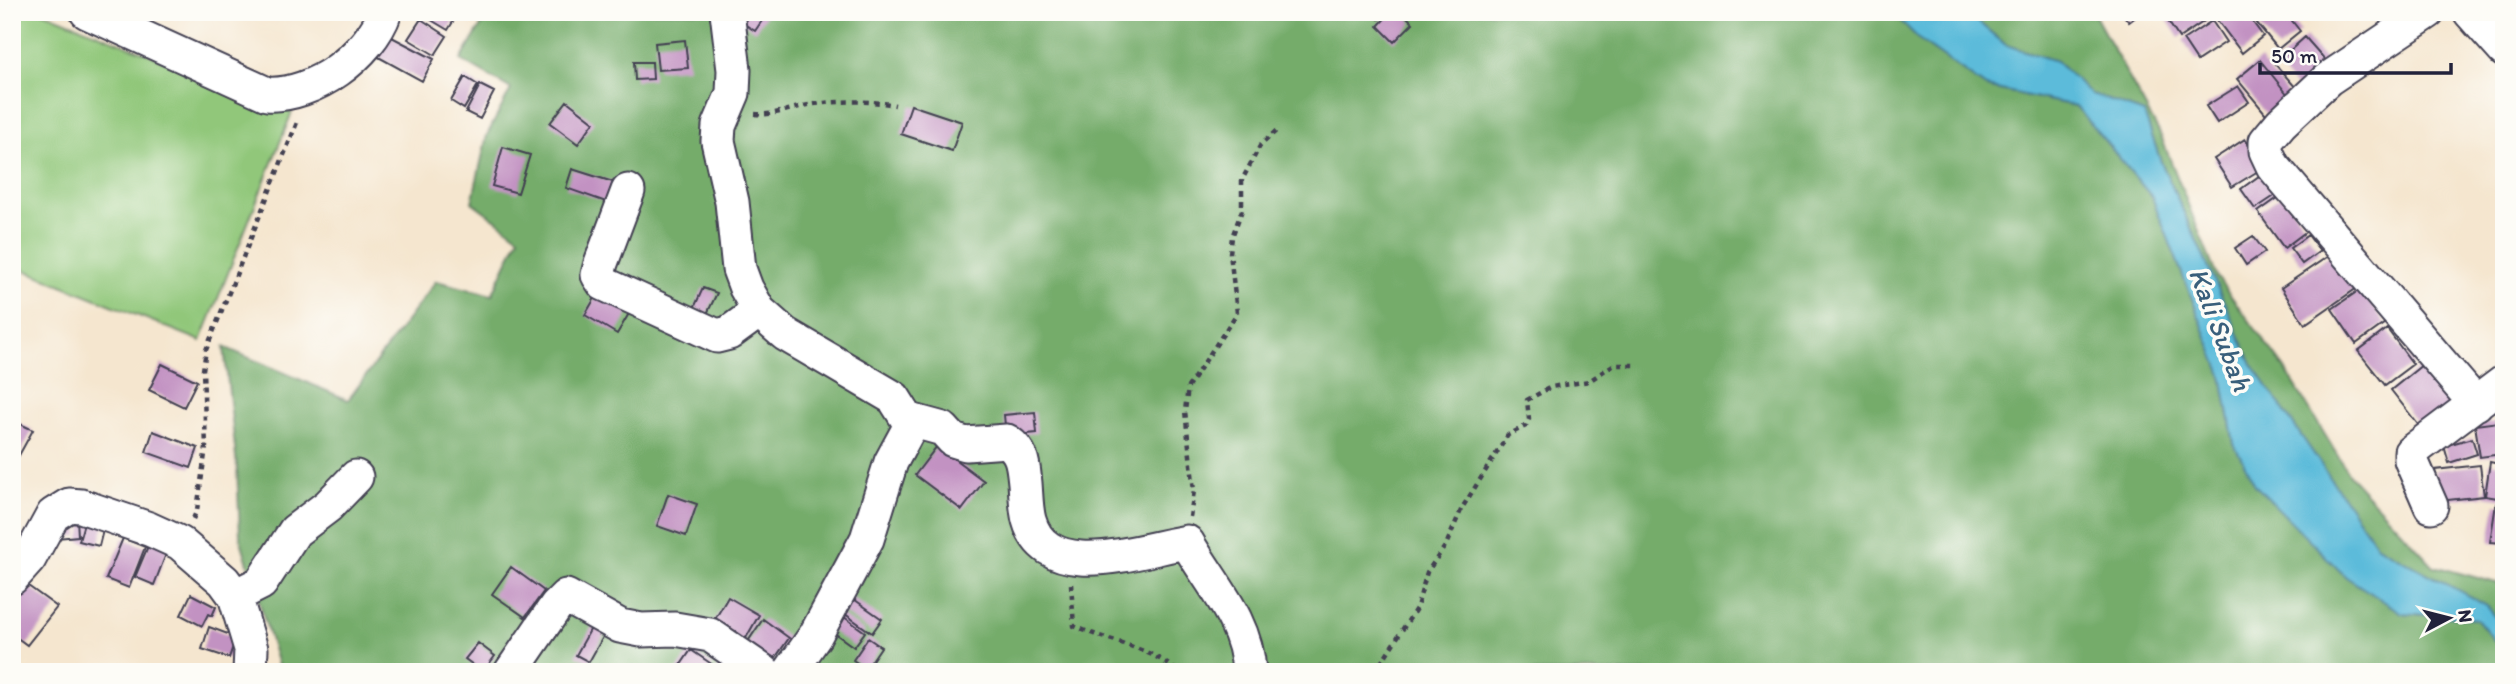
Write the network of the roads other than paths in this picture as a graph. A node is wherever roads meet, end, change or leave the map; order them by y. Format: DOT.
graph roads {
  1 [pos="87,12"];
  2 [pos="385,12"];
  3 [pos="727,12"];
  4 [pos="2428,12"];
  5 [pos="2470,12"];
  6 [pos="2504,50"];
  7 [pos="628,191"];
  8 [pos="759,311"];
  9 [pos="2504,382"];
  10 [pos="2476,404"];
  11 [pos="910,419"];
  12 [pos="356,477"];
  13 [pos="2431,506"];
  14 [pos="12,578"];
  15 [pos="235,596"];
  16 [pos="250,672"];
  17 [pos="511,672"];
  18 [pos="764,672"];
  19 [pos="790,672"];
  20 [pos="1249,672"];
  1 -- 2 [label="street"];
  3 -- 8 [label="street"];
  4 -- 10 [label="street"];
  5 -- 6 [label="street"];
  7 -- 8 [label="street"];
  8 -- 11 [label="street"];
  9 -- 10 [label="street"];
  10 -- 13 [label="street"];
  11 -- 19 [label="street"];
  11 -- 20 [label="street"];
  12 -- 15 [label="street"];
  14 -- 15 [label="street"];
  15 -- 16 [label="street"];
  17 -- 18 [label="street"];
}
